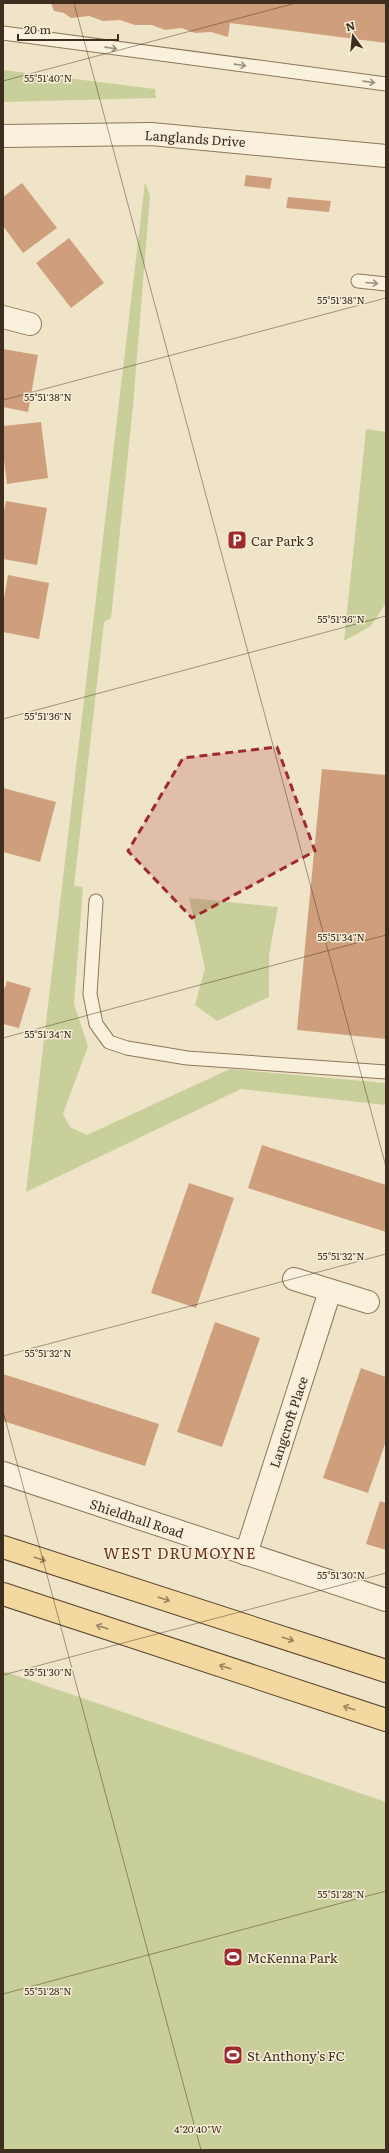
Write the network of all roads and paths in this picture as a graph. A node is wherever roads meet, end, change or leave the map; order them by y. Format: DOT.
graph roads {
  1 [pos="3,33"];
  2 [pos="386,84"];
  3 [pos="3,136"];
  4 [pos="386,156"];
  5 [pos="358,281"];
  6 [pos="386,284"];
  7 [pos="3,317"];
  8 [pos="30,324"];
  9 [pos="96,901"];
  10 [pos="386,1072"];
  11 [pos="294,1279"];
  12 [pos="330,1291"];
  13 [pos="368,1302"];
  14 [pos="3,1473"];
  15 [pos="3,1547"];
  16 [pos="246,1554"];
  17 [pos="3,1594"];
  18 [pos="386,1600"];
  19 [pos="386,1671"];
  20 [pos="386,1720"];
  1 -- 2 [label="lane, one-way"];
  3 -- 4 [label="street, Langlands Drive"];
  5 -- 6 [label="lane, one-way"];
  7 -- 8 [label="street"];
  9 -- 10 [label="lane"];
  11 -- 12 [label="street"];
  12 -- 13 [label="street"];
  12 -- 16 [label="street, Langcroft Place"];
  14 -- 16 [label="street, Shieldhall Road"];
  15 -- 19 [label="main road, one-way"];
  16 -- 18 [label="street, Shieldhall Road"];
  20 -- 17 [label="main road, one-way"];
}
